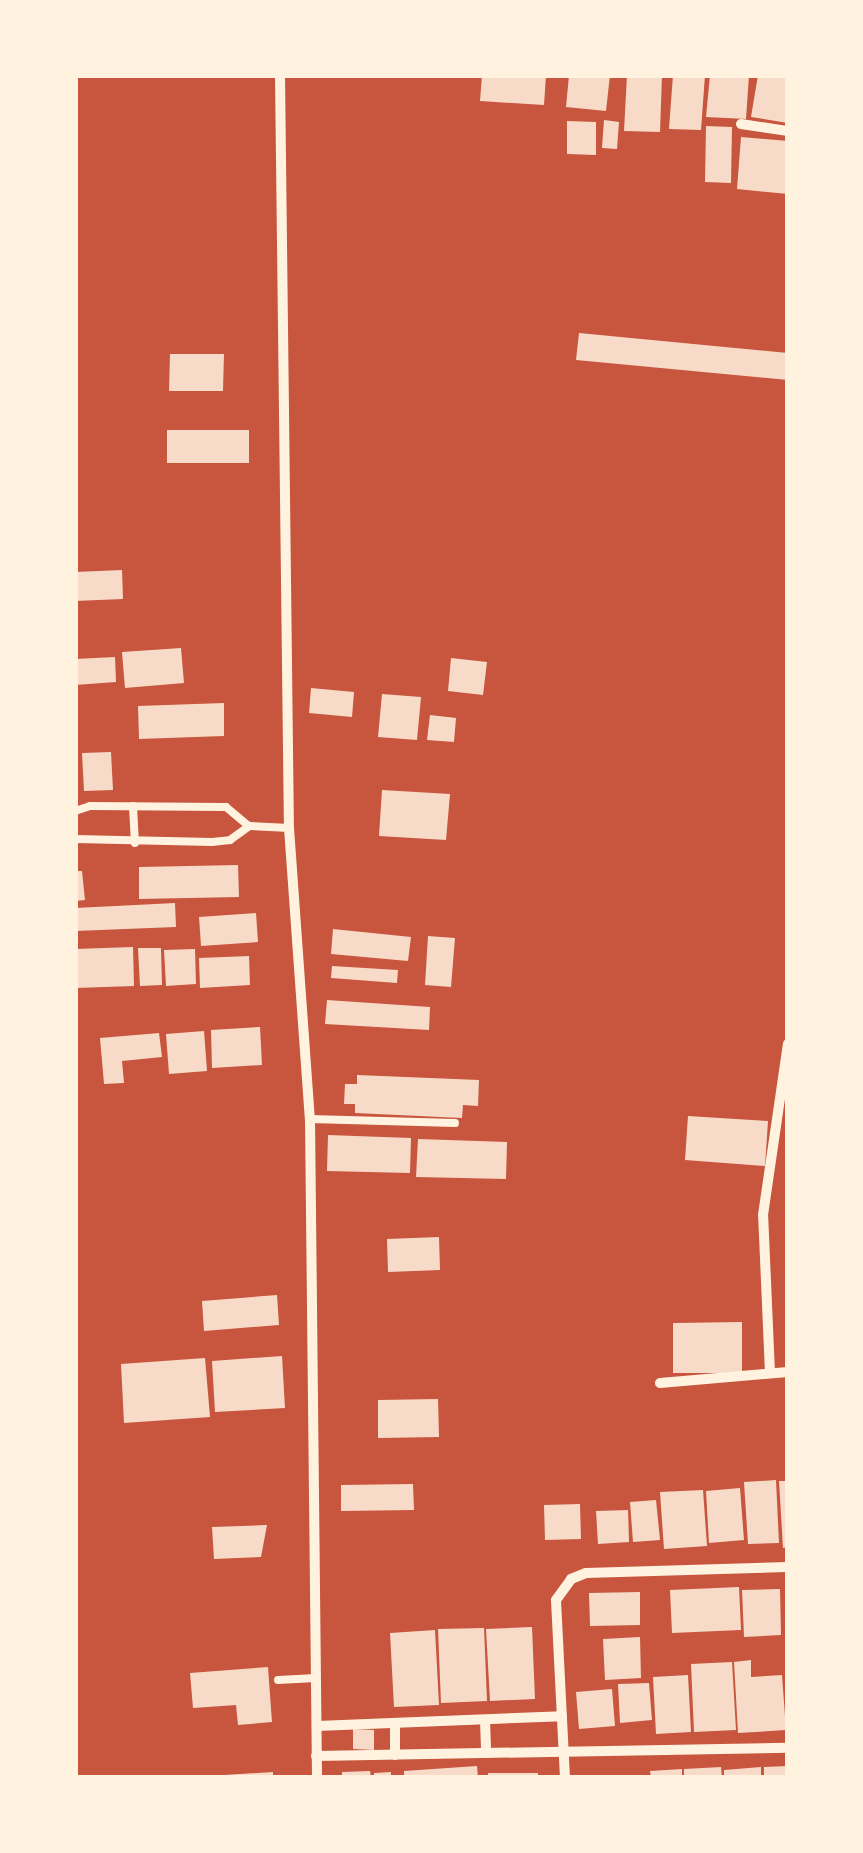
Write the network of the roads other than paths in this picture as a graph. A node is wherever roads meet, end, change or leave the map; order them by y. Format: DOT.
graph roads {
  1 [pos="280,75"];
  2 [pos="742,124"];
  3 [pos="788,130"];
  4 [pos="133,806"];
  5 [pos="75,811"];
  6 [pos="249,826"];
  7 [pos="289,828"];
  8 [pos="75,838"];
  9 [pos="135,843"];
  10 [pos="788,1044"];
  11 [pos="774,1107"];
  12 [pos="788,1108"];
  13 [pos="310,1119"];
  14 [pos="454,1123"];
  15 [pos="788,1372"];
  16 [pos="770,1373"];
  17 [pos="660,1383"];
  18 [pos="788,1567"];
  19 [pos="316,1678"];
  20 [pos="278,1680"];
  21 [pos="562,1716"];
  22 [pos="485,1720"];
  23 [pos="395,1724"];
  24 [pos="317,1726"];
  25 [pos="788,1748"];
  26 [pos="564,1752"];
  27 [pos="486,1753"];
  28 [pos="316,1756"];
  29 [pos="395,1756"];
  30 [pos="317,1778"];
  31 [pos="565,1778"];
  1 -- 7 [label="street"];
  2 -- 3 [label="street"];
  4 -- 5 [label="lane"];
  4 -- 6 [label="lane"];
  4 -- 9 [label="lane"];
  6 -- 7 [label="lane"];
  6 -- 9 [label="lane"];
  7 -- 13 [label="street"];
  8 -- 9 [label="lane"];
  10 -- 11 [label="street"];
  11 -- 12 [label="street"];
  11 -- 16 [label="street"];
  13 -- 14 [label="lane"];
  13 -- 19 [label="street"];
  15 -- 16 [label="street"];
  16 -- 17 [label="street"];
  18 -- 21 [label="street"];
  19 -- 20 [label="lane"];
  19 -- 24 [label="street"];
  21 -- 22 [label="street"];
  21 -- 26 [label="street"];
  22 -- 23 [label="street"];
  22 -- 27 [label="street"];
  23 -- 24 [label="street"];
  23 -- 29 [label="street"];
  24 -- 28 [label="street"];
  25 -- 26 [label="street"];
  26 -- 27 [label="street"];
  26 -- 31 [label="street"];
  27 -- 29 [label="street"];
  28 -- 29 [label="street"];
  28 -- 30 [label="street"];
}
